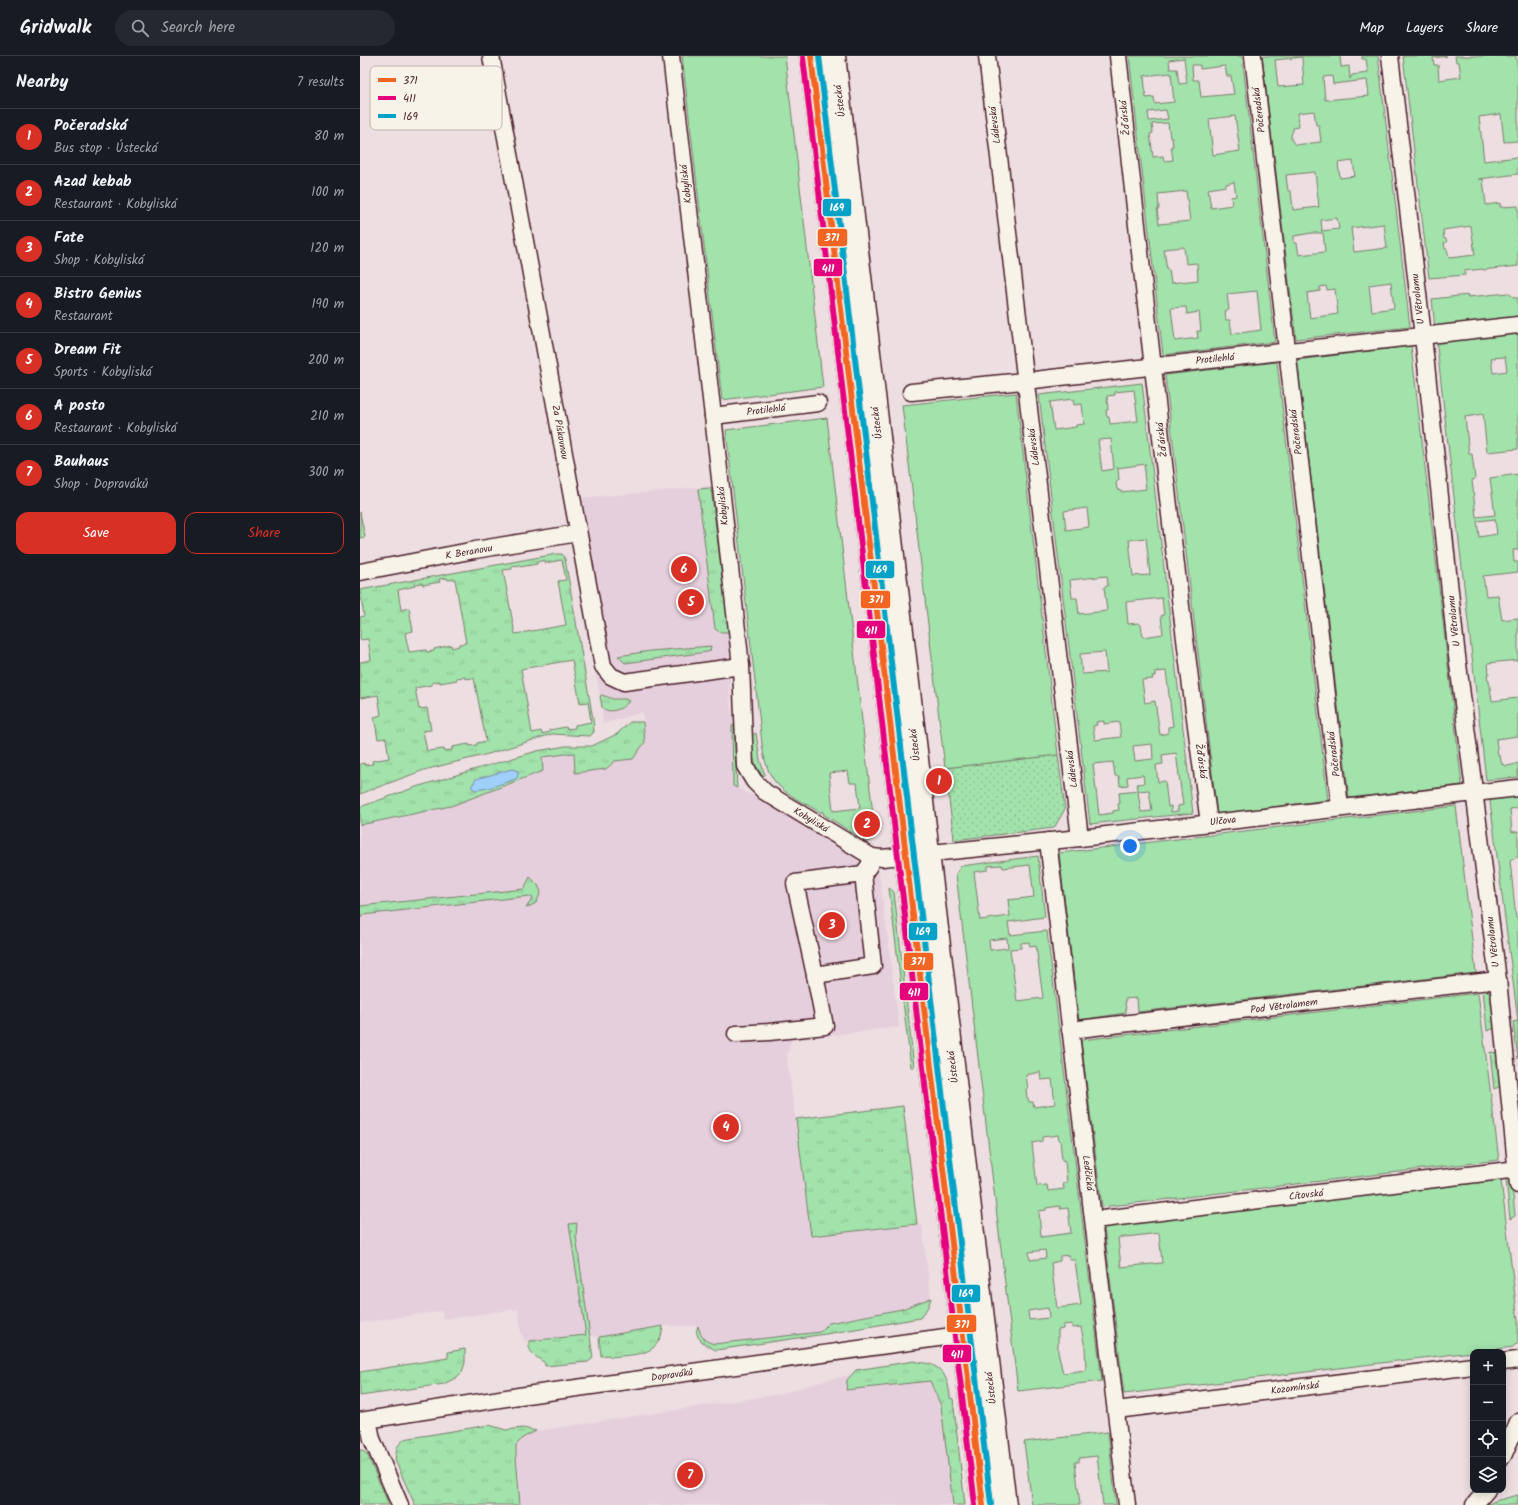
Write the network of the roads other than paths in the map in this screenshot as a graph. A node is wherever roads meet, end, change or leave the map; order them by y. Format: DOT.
graph roads {
  1 [pos="491,56"];
  2 [pos="671,56"];
  3 [pos="811,56"];
  4 [pos="834,56"];
  5 [pos="987,56"];
  6 [pos="1118,56"];
  7 [pos="1252,56"];
  8 [pos="1390,56"];
  9 [pos="493,66"];
  10 [pos="502,116"];
  11 [pos="1518,325"];
  12 [pos="1423,336"];
  13 [pos="1287,352"];
  14 [pos="1153,366"];
  15 [pos="1026,381"];
  16 [pos="911,392"];
  17 [pos="818,404"];
  18 [pos="713,416"];
  19 [pos="578,533"];
  20 [pos="360,572"];
  21 [pos="741,666"];
  22 [pos="1518,788"];
  23 [pos="1474,792"];
  24 [pos="1340,808"];
  25 [pos="1209,823"];
  26 [pos="1080,838"];
  27 [pos="1048,841"];
  28 [pos="928,853"];
  29 [pos="905,855"];
  30 [pos="872,857"];
  31 [pos="863,874"];
  32 [pos="815,974"];
  33 [pos="1498,980"];
  34 [pos="1070,1030"];
  35 [pos="736,1034"];
  36 [pos="1517,1169"];
  37 [pos="1518,1185"];
  38 [pos="1094,1220"];
  39 [pos="985,1332"];
  40 [pos="963,1334"];
  41 [pos="1518,1360"];
  42 [pos="1506,1362"];
  43 [pos="1470,1366"];
  44 [pos="1116,1410"];
  45 [pos="364,1420"];
  46 [pos="1518,1422"];
  47 [pos="1506,1449"];
  48 [pos="1484,1493"];
  49 [pos="400,1505"];
  50 [pos="983,1505"];
  51 [pos="1005,1505"];
  52 [pos="1128,1505"];
  53 [pos="1474,1505"];
  1 -- 9 [label="street, Za Pískovnou"];
  2 -- 18 [label="street, Kobyliská"];
  3 -- 29 [label="main road"];
  4 -- 28 [label="main road, Ústecká"];
  5 -- 15 [label="street, Ládevská"];
  6 -- 14 [label="street, Žďárská"];
  7 -- 13 [label="street, Počeradská"];
  8 -- 12 [label="street, U Větrolamu"];
  10 -- 19 [label="street, Za Pískovnou"];
  11 -- 12 [label="street, Protilehlá"];
  12 -- 13 [label="street, Protilehlá"];
  12 -- 23 [label="street, U Větrolamu"];
  13 -- 14 [label="street, Protilehlá"];
  13 -- 24 [label="street, Počeradská"];
  14 -- 15 [label="street, Protilehlá"];
  14 -- 25 [label="street, Žďárská"];
  15 -- 16 [label="street, Protilehlá"];
  15 -- 26 [label="street, Ládevská"];
  17 -- 18 [label="street, Protilehlá"];
  18 -- 21 [label="street, Kobyliská"];
  19 -- 20 [label="street, K Beranovu"];
  19 -- 21 [label="street, Za Pískovnou"];
  21 -- 30 [label="street, Kobyliská"];
  22 -- 23 [label="street, Ulčova"];
  23 -- 24 [label="street, Ulčova"];
  23 -- 33 [label="street, U Větrolamu"];
  24 -- 25 [label="street, Ulčova"];
  25 -- 26 [label="street, Ulčova"];
  26 -- 27 [label="street, Ulčova"];
  27 -- 28 [label="street, Ulčova"];
  27 -- 34 [label="street, Ledčická"];
  28 -- 29 [label="street, Ulčova"];
  28 -- 39 [label="main road, Ústecká"];
  29 -- 30 [label="street"];
  29 -- 40 [label="main road"];
  30 -- 31 [label="street"];
  31 -- 32 [label="street"];
  31 -- 32 [label="street"];
  32 -- 35 [label="street"];
  33 -- 34 [label="street, Pod Větrolamem"];
  33 -- 36 [label="street, U Větrolamu"];
  34 -- 38 [label="street, Ledčická"];
  36 -- 37 [label="street, U Větrolamu"];
  36 -- 38 [label="street, Cítovská"];
  38 -- 44 [label="street, Ledčická"];
  39 -- 40 [label="street, Dopraváků"];
  39 -- 51 [label="main road, Ústecká"];
  40 -- 45 [label="street, Dopraváků"];
  40 -- 50 [label="main road"];
  41 -- 42 [label="street"];
  43 -- 44 [label="street, Kozomínská"];
  44 -- 52 [label="street, Ledčická"];
  45 -- 49 [label="street"];
  46 -- 47 [label="street"];
  48 -- 53 [label="street"];
}
